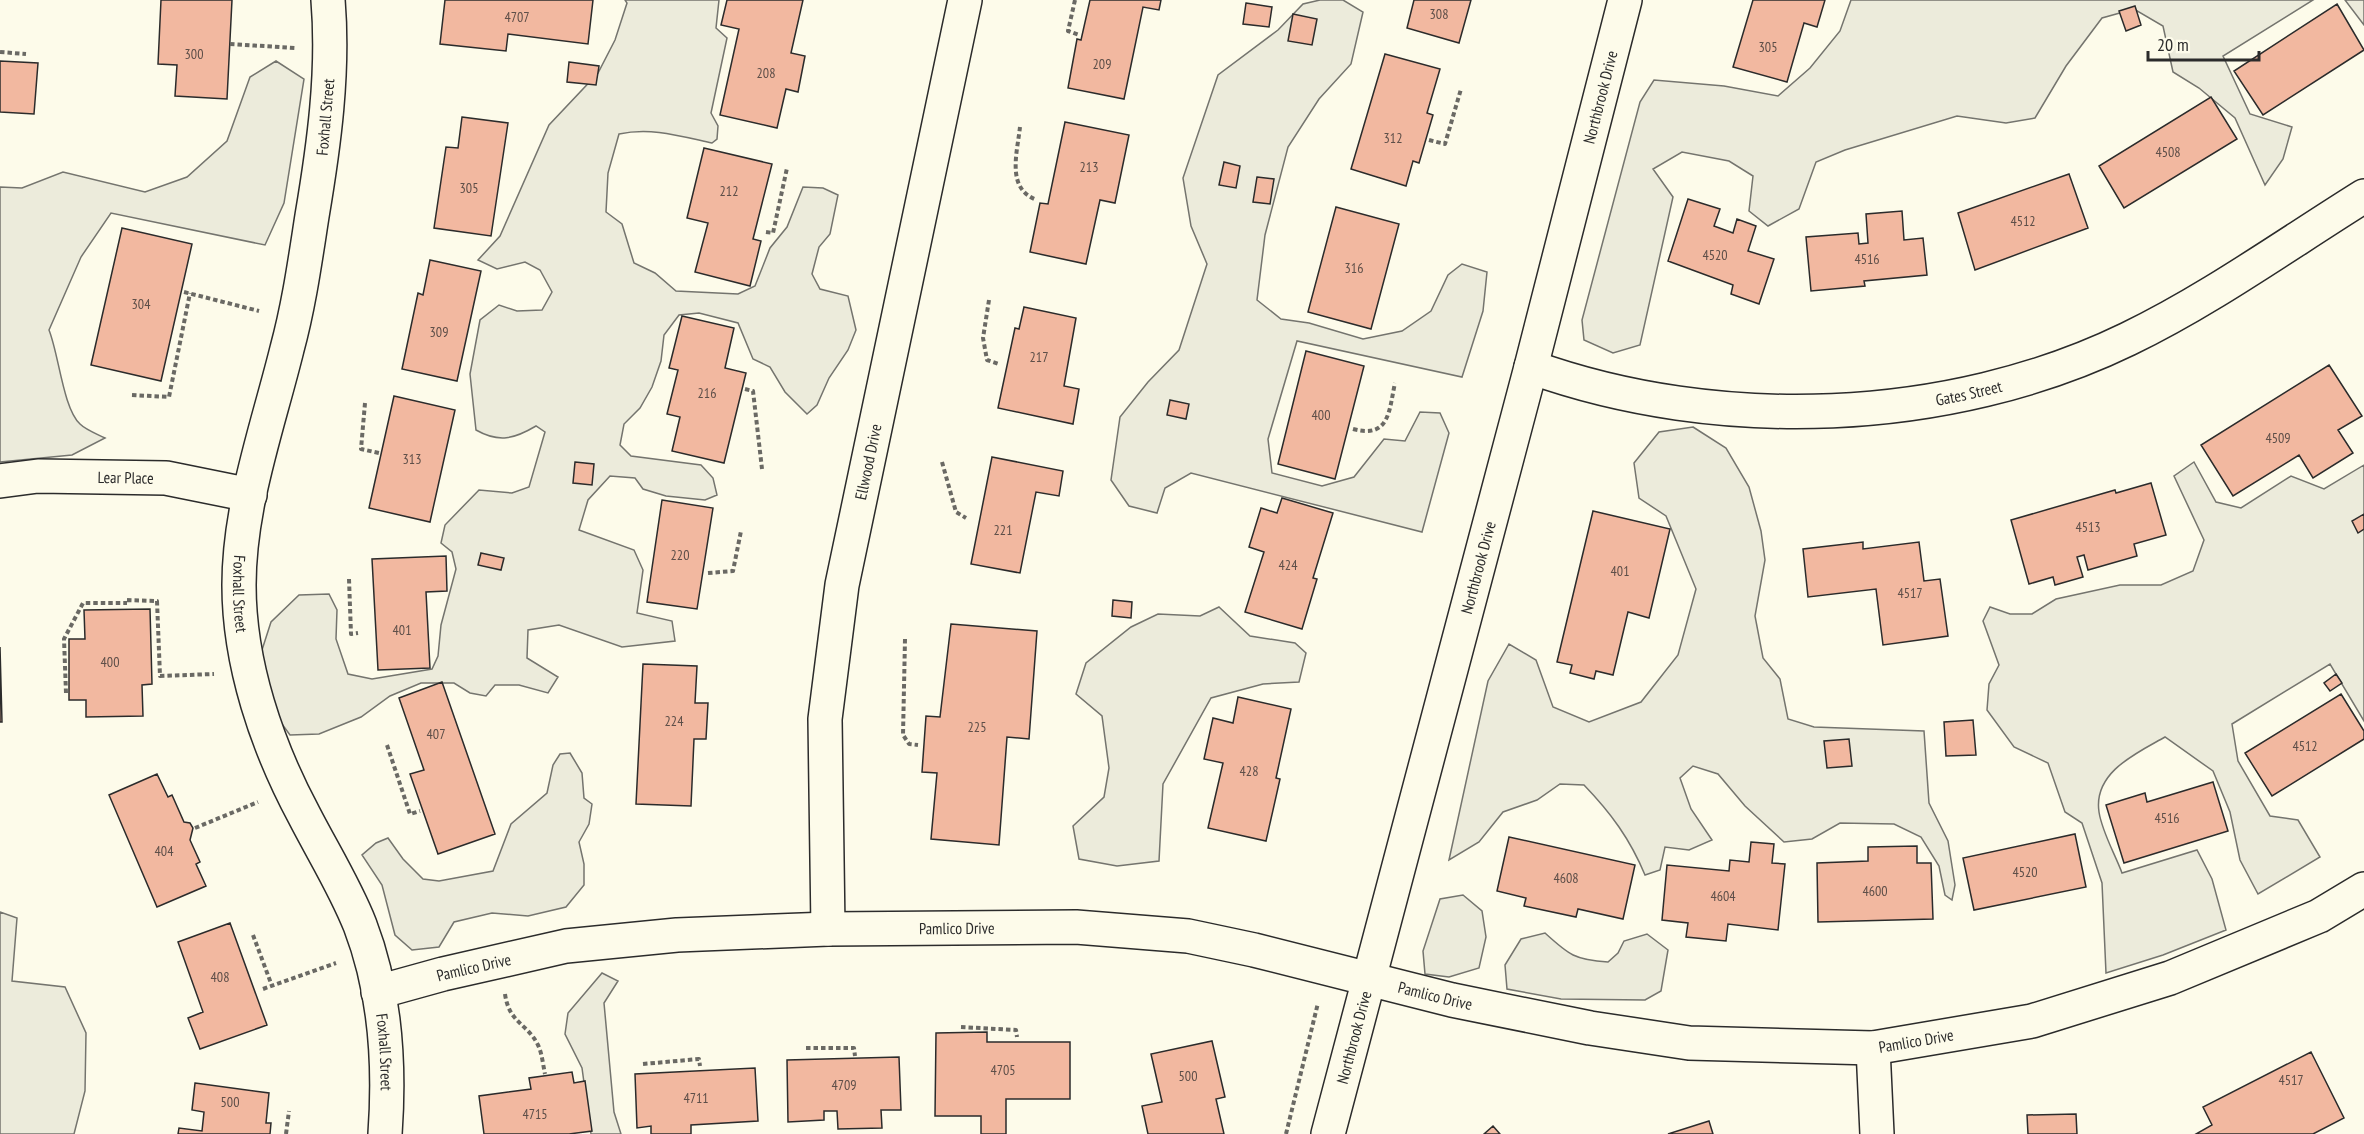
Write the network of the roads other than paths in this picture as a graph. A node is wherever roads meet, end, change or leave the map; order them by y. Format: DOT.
graph roads {
  1 [pos="328,0"];
  2 [pos="965,0"];
  3 [pos="1625,0"];
  4 [pos="2364,196"];
  5 [pos="1531,367"];
  6 [pos="0,481"];
  7 [pos="250,495"];
  8 [pos="2364,888"];
  9 [pos="828,929"];
  10 [pos="1369,981"];
  11 [pos="378,992"];
  12 [pos="1873,1048"];
  13 [pos="385,1134"];
  14 [pos="1328,1134"];
  15 [pos="1877,1134"];
  1 -- 7 [label="street, Foxhall Street"];
  2 -- 9 [label="street, Ellwood Drive"];
  3 -- 5 [label="street, Northbrook Drive"];
  4 -- 5 [label="street, Gates Street"];
  5 -- 10 [label="street, Northbrook Drive"];
  6 -- 7 [label="street, Lear Place"];
  7 -- 11 [label="street, Foxhall Street"];
  8 -- 12 [label="street, Pamlico Drive"];
  9 -- 10 [label="street, Pamlico Drive"];
  9 -- 11 [label="street, Pamlico Drive"];
  10 -- 12 [label="street, Pamlico Drive"];
  10 -- 14 [label="street, Northbrook Drive"];
  11 -- 13 [label="street, Foxhall Street"];
  12 -- 15 [label="street"];
}
